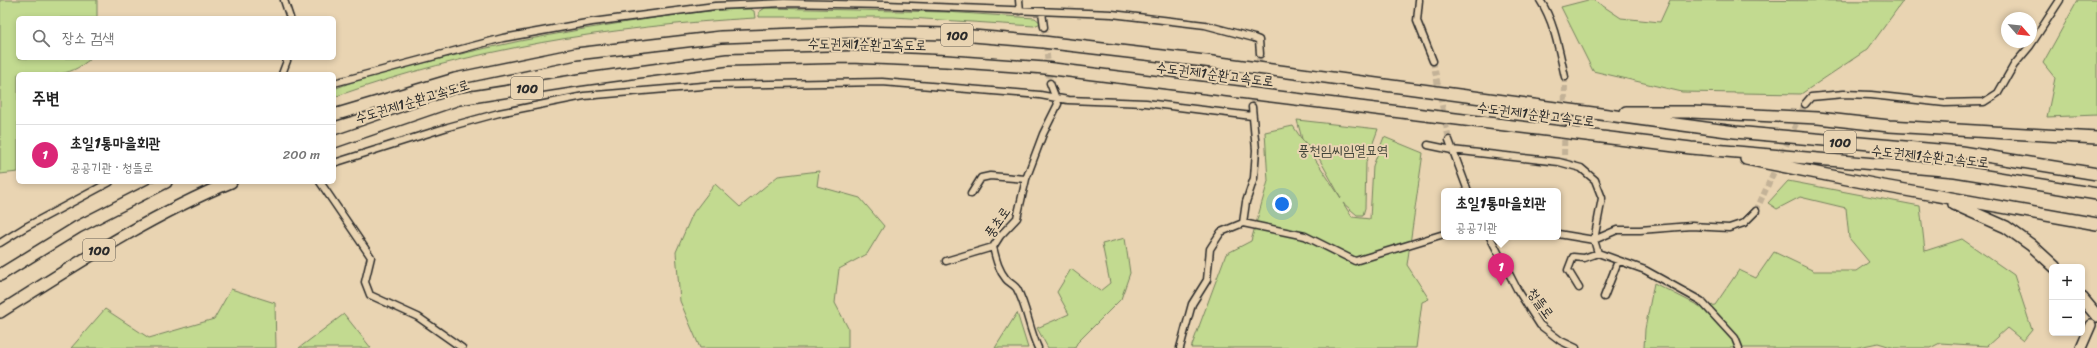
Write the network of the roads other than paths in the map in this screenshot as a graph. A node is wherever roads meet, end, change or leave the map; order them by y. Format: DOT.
graph roads {
  1 [pos="284,0"];
  2 [pos="1019,0"];
  3 [pos="1419,0"];
  4 [pos="1540,0"];
  5 [pos="2060,0"];
  6 [pos="1020,11"];
  7 [pos="1042,12"];
  8 [pos="289,16"];
  9 [pos="1044,27"];
  10 [pos="1260,54"];
  11 [pos="287,60"];
  12 [pos="1433,61"];
  13 [pos="283,72"];
  14 [pos="1565,77"];
  15 [pos="336,82"];
  16 [pos="1050,83"];
  17 [pos="1055,98"];
  18 [pos="1805,104"];
  19 [pos="1252,107"];
  20 [pos="1584,113"];
  21 [pos="336,114"];
  22 [pos="1252,116"];
  23 [pos="2093,136"];
  24 [pos="1449,140"];
  25 [pos="336,141"];
  26 [pos="1428,145"];
  27 [pos="1691,148"];
  28 [pos="1452,150"];
  29 [pos="336,162"];
  30 [pos="2097,174"];
  31 [pos="1026,179"];
  32 [pos="106,184"];
  33 [pos="162,184"];
  34 [pos="226,184"];
  35 [pos="321,184"];
  36 [pos="1467,188"];
  37 [pos="971,194"];
  38 [pos="2097,194"];
  39 [pos="1937,196"];
  40 [pos="1756,211"];
  41 [pos="1243,223"];
  42 [pos="2097,224"];
  43 [pos="1561,234"];
  44 [pos="1441,235"];
  45 [pos="1492,240"];
  46 [pos="1594,240"];
  47 [pos="0,243"];
  48 [pos="993,248"];
  49 [pos="1598,253"];
  50 [pos="946,261"];
  51 [pos="1618,261"];
  52 [pos="2052,264"];
  53 [pos="0,275"];
  54 [pos="1578,288"];
  55 [pos="1604,297"];
  56 [pos="2083,300"];
  57 [pos="0,312"];
  58 [pos="2094,320"];
  59 [pos="462,348"];
  60 [pos="1038,348"];
  61 [pos="1180,348"];
  62 [pos="1576,348"];
  63 [pos="1739,348"];
  64 [pos="2081,348"];
  1 -- 8 [label="street"];
  2 -- 6 [label="street"];
  3 -- 12 [label="street"];
  4 -- 14 [label="street"];
  5 -- 18 [label="street"];
  6 -- 7 [label="street"];
  6 -- 15 [label="street"];
  7 -- 9 [label="street"];
  7 -- 10 [label="street"];
  11 -- 13 [label="street"];
  16 -- 17 [label="street, 풍초로"];
  17 -- 22 [label="street"];
  17 -- 29 [label="street"];
  17 -- 31 [label="street, 풍초로"];
  19 -- 22 [label="street"];
  20 -- 21 [label="highway, 수도권제1순환고속도로 / 100"];
  20 -- 23 [label="highway"];
  20 -- 30 [label="highway, 수도권제1순환고속도로 / 100"];
  22 -- 41 [label="street"];
  24 -- 28 [label="street"];
  25 -- 27 [label="highway, 수도권제1순환고속도로 / 100"];
  26 -- 28 [label="street"];
  27 -- 38 [label="highway, 수도권제1순환고속도로 / 100"];
  27 -- 39 [label="highway"];
  28 -- 36 [label="street"];
  28 -- 46 [label="street"];
  31 -- 37 [label="street"];
  31 -- 48 [label="street, 풍초로"];
  32 -- 47 [label="street"];
  33 -- 53 [label="highway, 100"];
  34 -- 57 [label="highway, 100"];
  35 -- 59 [label="street"];
  39 -- 42 [label="highway"];
  39 -- 52 [label="highway"];
  40 -- 46 [label="street"];
  41 -- 44 [label="street"];
  41 -- 61 [label="street"];
  43 -- 46 [label="street"];
  45 -- 62 [label="street, 청뜰로"];
  46 -- 49 [label="street"];
  48 -- 50 [label="street"];
  48 -- 60 [label="street, 풍초로"];
  49 -- 51 [label="street"];
  49 -- 54 [label="street"];
  51 -- 55 [label="street"];
  51 -- 63 [label="street"];
  56 -- 58 [label="highway"];
  58 -- 64 [label="street"];
}
